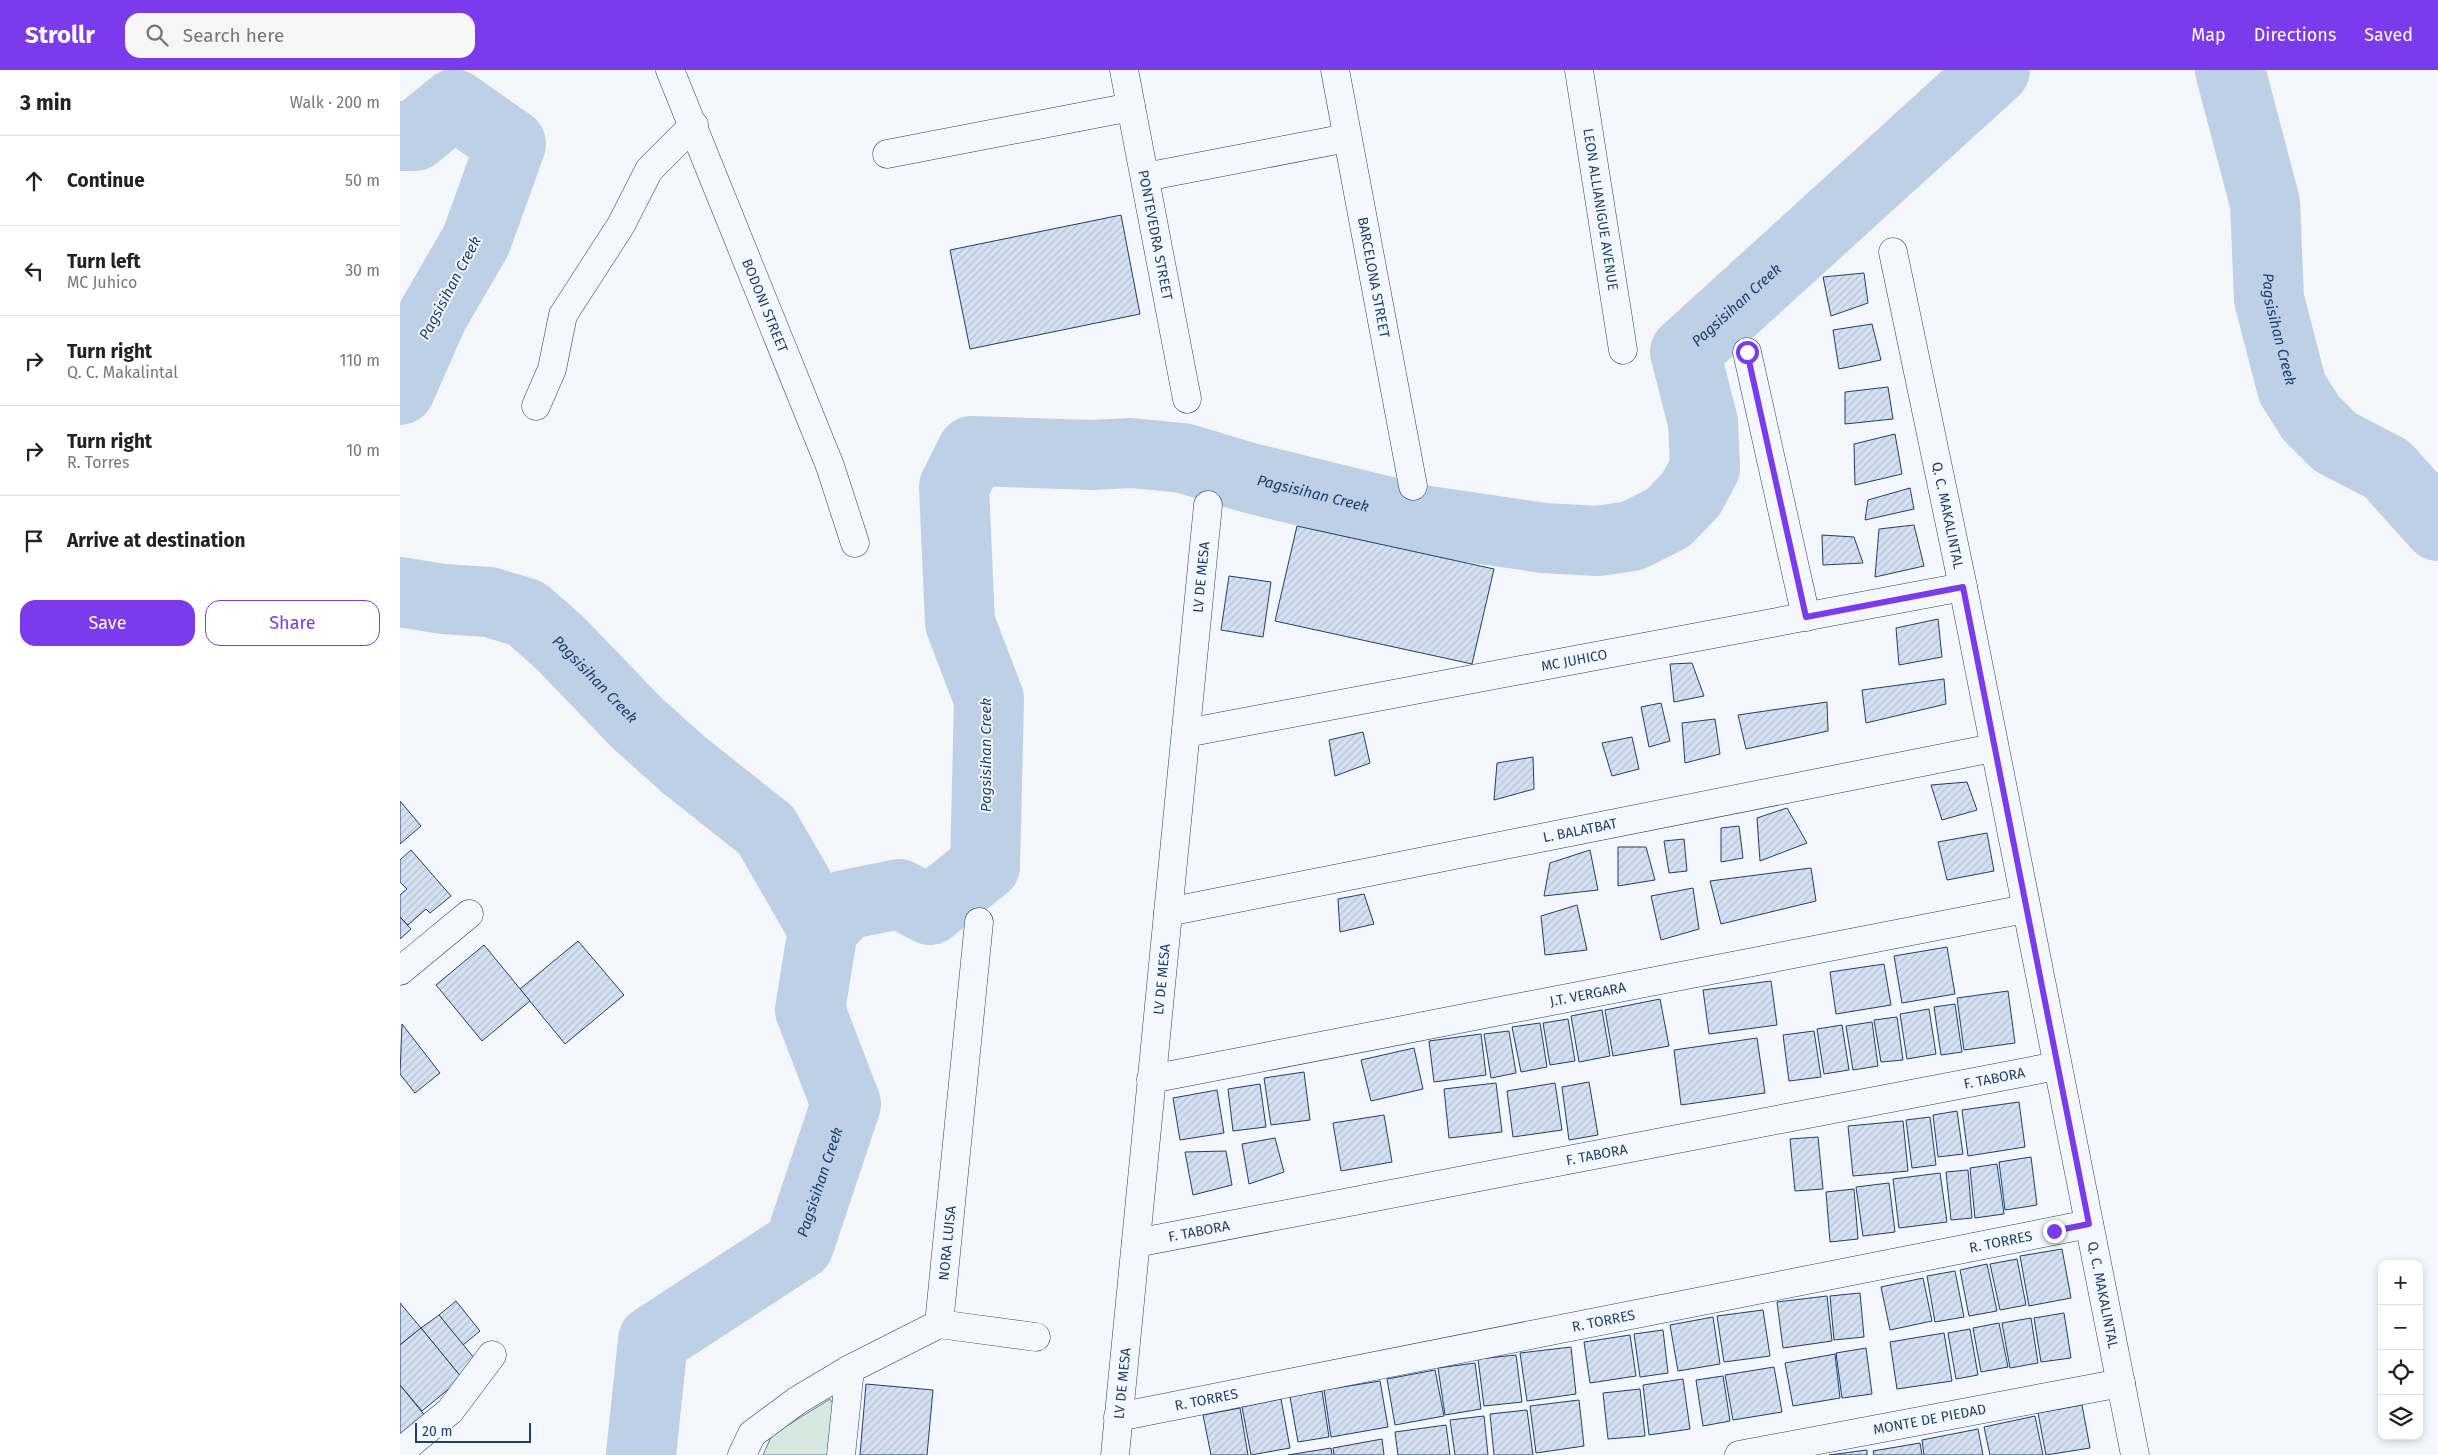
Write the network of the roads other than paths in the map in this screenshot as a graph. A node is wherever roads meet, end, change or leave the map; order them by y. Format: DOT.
graph roads {
  1 [pos="670,70"];
  2 [pos="1124,70"];
  3 [pos="1336,70"];
  4 [pos="1579,70"];
  5 [pos="1131,107"];
  6 [pos="694,126"];
  7 [pos="1347,138"];
  8 [pos="887,154"];
  9 [pos="1146,178"];
  10 [pos="1893,252"];
  11 [pos="1623,350"];
  12 [pos="1747,352"];
  13 [pos="1187,399"];
  14 [pos="536,406"];
  15 [pos="1413,486"];
  16 [pos="1208,505"];
  17 [pos="855,543"];
  18 [pos="1963,587"];
  19 [pos="1806,617"];
  20 [pos="1186,734"];
  21 [pos="1993,748"];
  22 [pos="2025,909"];
  23 [pos="1168,912"];
  24 [pos="469,914"];
  25 [pos="980,922"];
  26 [pos="400,972"];
  27 [pos="2057,1066"];
  28 [pos="1151,1079"];
  29 [pos="2089,1224"];
  30 [pos="1136,1243"];
  31 [pos="939,1324"];
  32 [pos="1036,1337"];
  33 [pos="492,1355"];
  34 [pos="850,1369"];
  35 [pos="2121,1383"];
  36 [pos="1118,1416"];
  37 [pos="400,1452"];
  38 [pos="742,1455"];
  39 [pos="841,1455"];
  40 [pos="1115,1455"];
  41 [pos="1739,1455"];
  42 [pos="2135,1455"];
  1 -- 6 [label="street, BODONI STREET"];
  2 -- 5 [label="street, PONTEVEDRA STREET"];
  3 -- 7 [label="street, BARCELONA STREET"];
  4 -- 11 [label="street, LEON ALLIANIGUE AVENUE"];
  5 -- 8 [label="street"];
  5 -- 9 [label="street, PONTEVEDRA STREET"];
  6 -- 14 [label="street"];
  6 -- 17 [label="street, BODONI STREET"];
  7 -- 9 [label="street"];
  7 -- 15 [label="street, BARCELONA STREET"];
  9 -- 13 [label="street, PONTEVEDRA STREET"];
  10 -- 18 [label="street, Q. C. MAKALINTAL"];
  12 -- 19 [label="street"];
  16 -- 20 [label="street, LV DE MESA"];
  18 -- 19 [label="street, MC JUHICO"];
  18 -- 21 [label="street, Q. C. MAKALINTAL"];
  19 -- 20 [label="street, MC JUHICO"];
  20 -- 23 [label="street, LV DE MESA"];
  21 -- 22 [label="street, Q. C. MAKALINTAL"];
  21 -- 23 [label="street, L. BALATBAT"];
  22 -- 27 [label="street, Q. C. MAKALINTAL"];
  22 -- 28 [label="street, J.T. VERGARA"];
  23 -- 28 [label="street, LV DE MESA"];
  24 -- 26 [label="street"];
  25 -- 31 [label="street, NORA LUISA"];
  27 -- 29 [label="street, Q. C. MAKALINTAL"];
  27 -- 30 [label="street, F. TABORA"];
  28 -- 30 [label="street, LV DE MESA"];
  29 -- 35 [label="street, Q. C. MAKALINTAL"];
  29 -- 36 [label="street, R. TORRES"];
  30 -- 36 [label="street, LV DE MESA"];
  31 -- 32 [label="street"];
  31 -- 34 [label="street"];
  33 -- 37 [label="street"];
  34 -- 38 [label="street"];
  34 -- 39 [label="street"];
  35 -- 41 [label="street, MONTE DE PIEDAD"];
  35 -- 42 [label="street, Q. C. MAKALINTAL"];
  36 -- 40 [label="street, LV DE MESA"];
}
